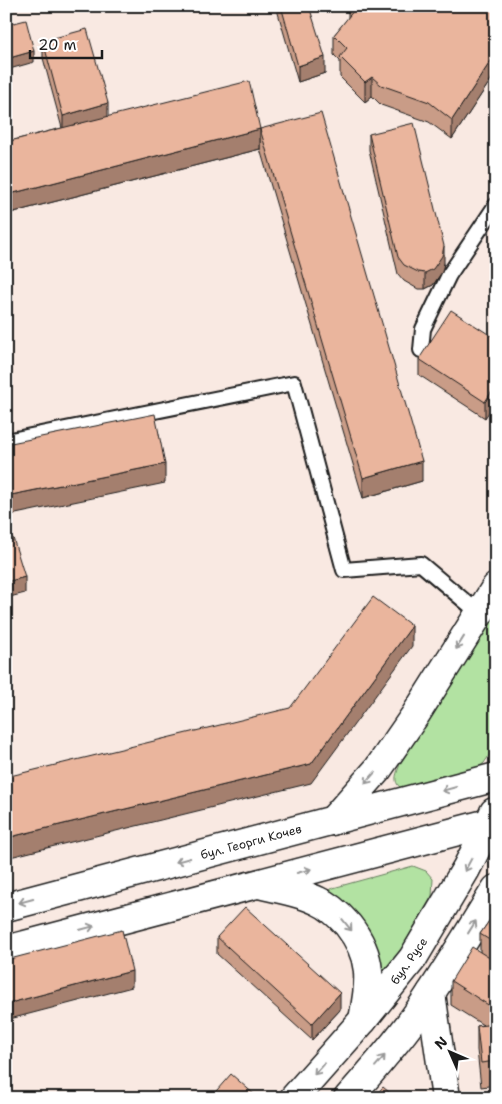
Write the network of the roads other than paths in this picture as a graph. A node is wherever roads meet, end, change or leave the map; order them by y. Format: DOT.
graph roads {
  1 [pos="496,205"];
  2 [pos="421,350"];
  3 [pos="6,441"];
  4 [pos="496,587"];
  5 [pos="479,613"];
  6 [pos="496,777"];
  7 [pos="494,816"];
  8 [pos="332,821"];
  9 [pos="257,884"];
  10 [pos="496,889"];
  11 [pos="6,907"];
  12 [pos="6,950"];
  13 [pos="431,993"];
  14 [pos="363,1020"];
  15 [pos="294,1098"];
  16 [pos="348,1098"];
  17 [pos="446,1098"];
  1 -- 2 [label="lane"];
  3 -- 5 [label="lane"];
  4 -- 5 [label="main road"];
  5 -- 8 [label="main road, one-way"];
  6 -- 8 [label="main road, бул. Георги Кочев, one-way"];
  9 -- 7 [label="main road, one-way"];
  7 -- 14 [label="main road, бул. Русе, one-way"];
  8 -- 11 [label="main road, бул. Георги Кочев, one-way"];
  12 -- 9 [label="main road, one-way"];
  9 -- 14 [label="main road, one-way"];
  13 -- 10 [label="main road, one-way"];
  16 -- 13 [label="main road, one-way"];
  13 -- 17 [label="main road"];
  14 -- 15 [label="main road, бул. Русе, one-way"];
}
